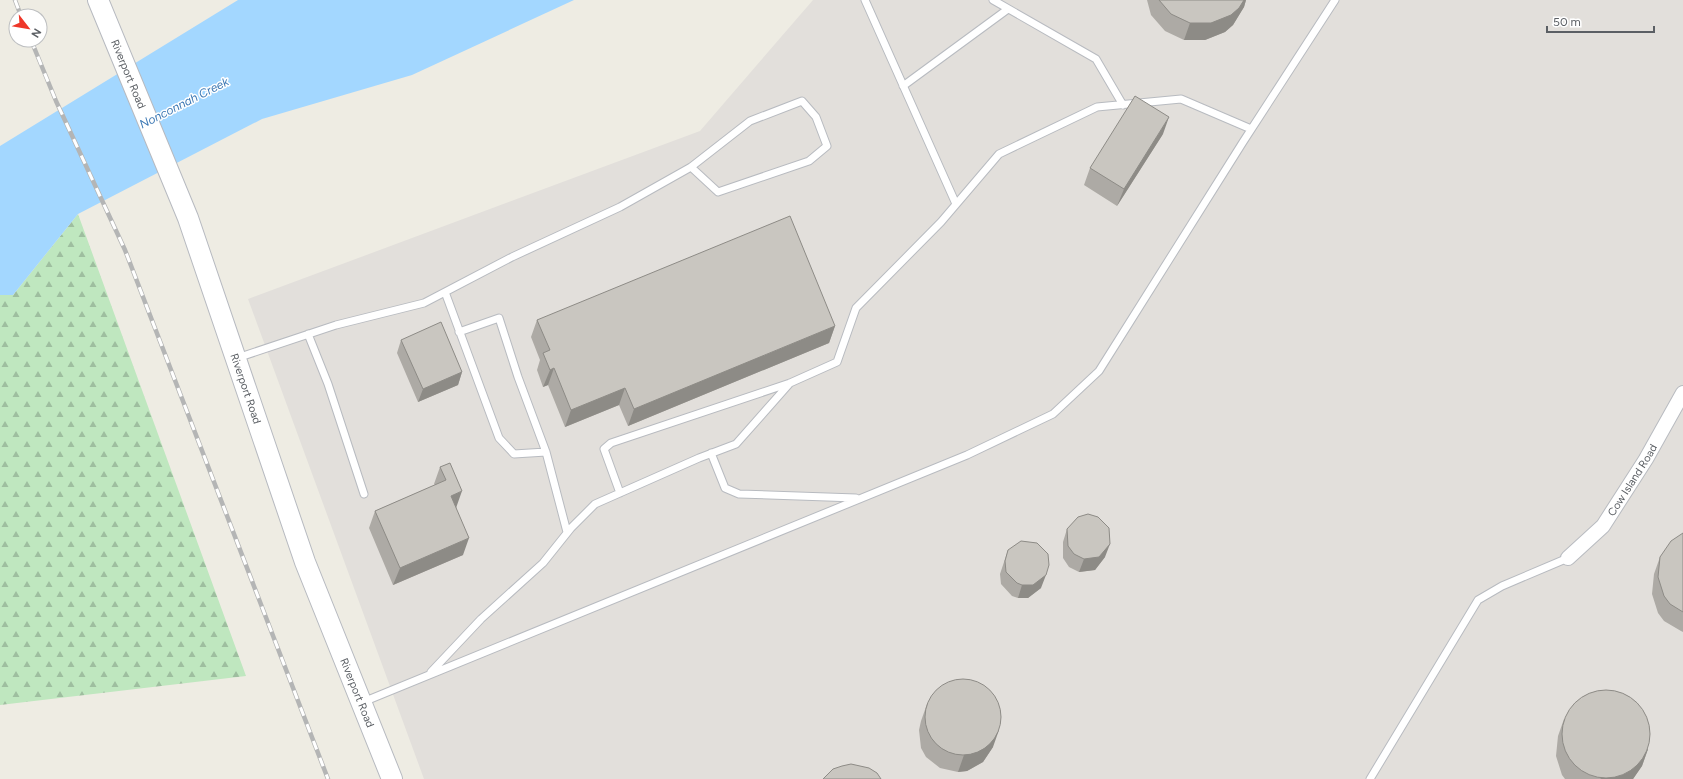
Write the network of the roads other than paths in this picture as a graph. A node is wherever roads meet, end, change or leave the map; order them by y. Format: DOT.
graph roads {
  1 [pos="98,0"];
  2 [pos="865,0"];
  3 [pos="993,0"];
  4 [pos="1335,0"];
  5 [pos="1008,8"];
  6 [pos="903,86"];
  7 [pos="1123,105"];
  8 [pos="1251,129"];
  9 [pos="691,167"];
  10 [pos="956,204"];
  11 [pos="445,292"];
  12 [pos="459,332"];
  13 [pos="308,334"];
  14 [pos="235,358"];
  15 [pos="790,383"];
  16 [pos="1683,393"];
  17 [pos="546,452"];
  18 [pos="711,453"];
  19 [pos="620,493"];
  20 [pos="364,494"];
  21 [pos="860,498"];
  22 [pos="567,532"];
  23 [pos="1568,558"];
  24 [pos="428,675"];
  25 [pos="361,703"];
  26 [pos="392,779"];
  27 [pos="1370,779"];
  1 -- 14 [label="main road, Riverport Road"];
  2 -- 6 [label="lane"];
  3 -- 5 [label="lane"];
  4 -- 8 [label="lane"];
  5 -- 6 [label="lane"];
  5 -- 7 [label="lane"];
  6 -- 10 [label="lane"];
  7 -- 8 [label="lane"];
  7 -- 10 [label="lane"];
  8 -- 21 [label="lane"];
  9 -- 9 [label="lane"];
  9 -- 11 [label="lane"];
  10 -- 15 [label="lane"];
  11 -- 12 [label="lane"];
  11 -- 13 [label="lane"];
  12 -- 17 [label="lane"];
  12 -- 17 [label="lane"];
  13 -- 14 [label="lane"];
  13 -- 20 [label="lane"];
  14 -- 25 [label="main road, Riverport Road"];
  15 -- 18 [label="lane"];
  15 -- 19 [label="lane"];
  16 -- 23 [label="street, Cow Island Road"];
  17 -- 22 [label="lane"];
  18 -- 19 [label="lane"];
  18 -- 21 [label="lane"];
  19 -- 22 [label="lane"];
  21 -- 24 [label="lane"];
  22 -- 24 [label="lane"];
  23 -- 27 [label="lane"];
  24 -- 25 [label="lane"];
  25 -- 26 [label="main road, Riverport Road"];
}
